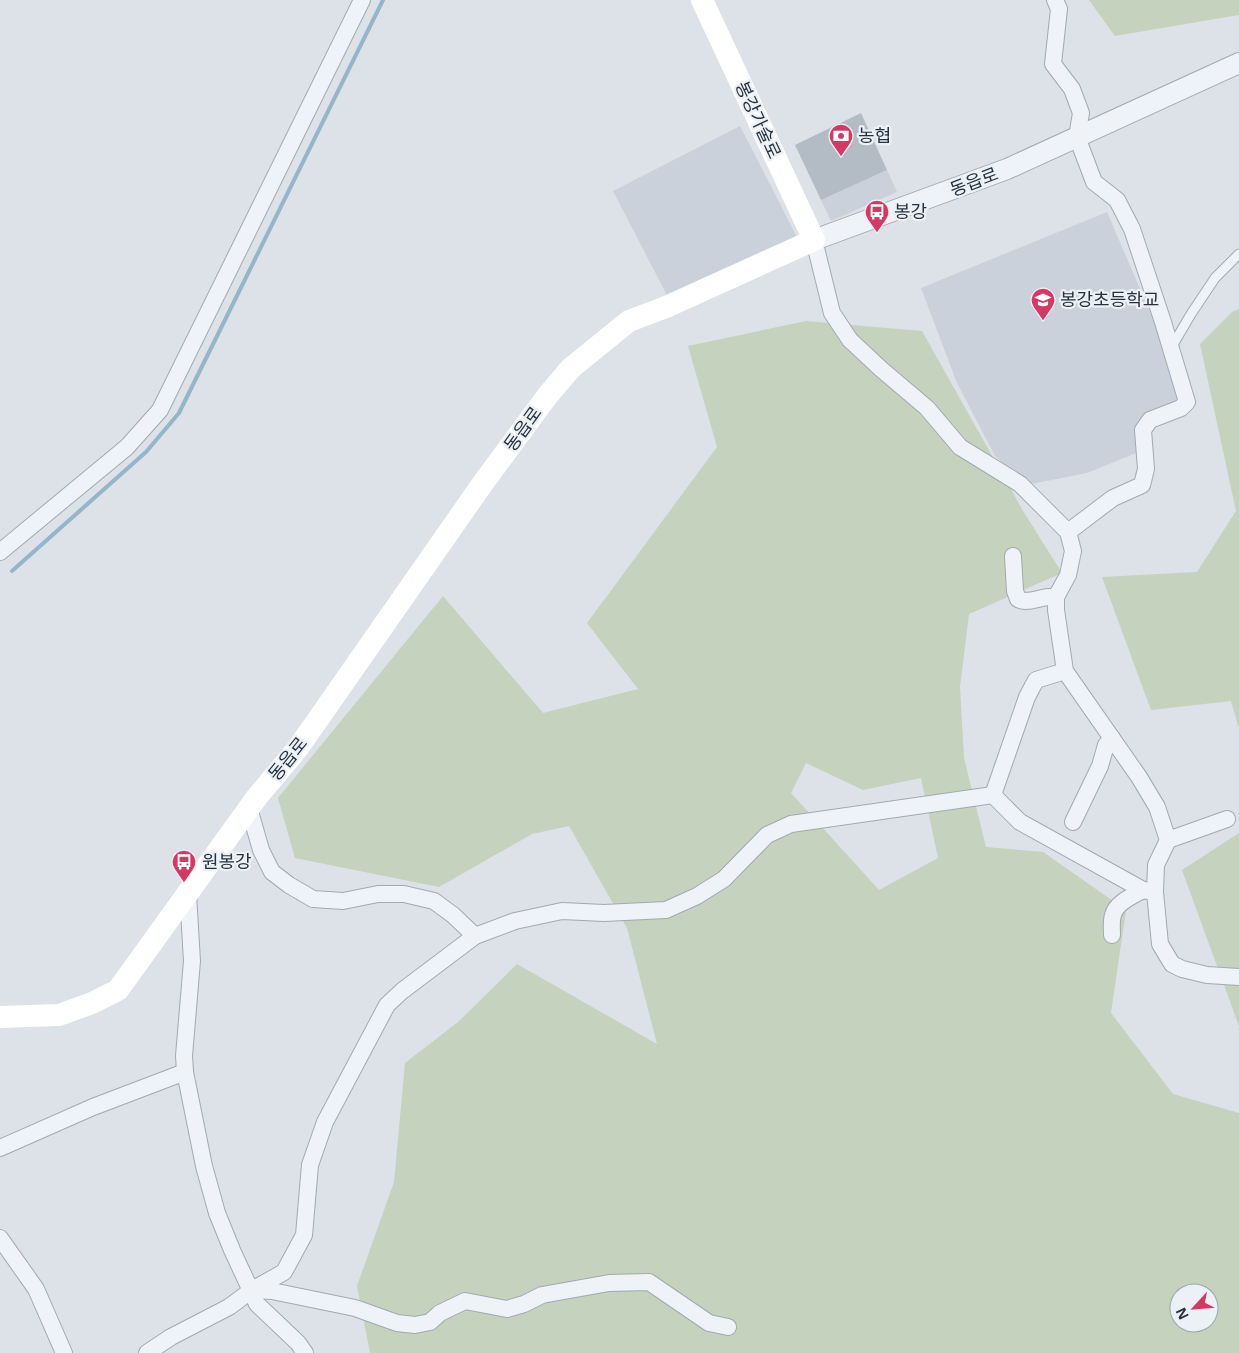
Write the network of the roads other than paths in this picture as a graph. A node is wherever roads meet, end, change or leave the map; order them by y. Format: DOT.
graph roads {
  1 [pos="362,0"];
  2 [pos="702,0"];
  3 [pos="1055,0"];
  4 [pos="1239,63"];
  5 [pos="1077,137"];
  6 [pos="814,240"];
  7 [pos="1239,254"];
  8 [pos="1171,349"];
  9 [pos="1068,532"];
  10 [pos="0,552"];
  11 [pos="1013,556"];
  12 [pos="1056,597"];
  13 [pos="1064,670"];
  14 [pos="1112,738"];
  15 [pos="993,795"];
  16 [pos="249,808"];
  17 [pos="1227,819"];
  18 [pos="1073,822"];
  19 [pos="1168,840"];
  20 [pos="1149,891"];
  21 [pos="188,894"];
  22 [pos="1112,935"];
  23 [pos="476,936"];
  24 [pos="1239,977"];
  25 [pos="0,1017"];
  26 [pos="184,1072"];
  27 [pos="0,1148"];
  28 [pos="0,1238"];
  29 [pos="252,1290"];
  30 [pos="728,1327"];
  31 [pos="303,1352"];
  32 [pos="64,1353"];
  33 [pos="147,1353"];
  1 -- 10 [label="street"];
  2 -- 6 [label="main road, 봉강가술로"];
  3 -- 5 [label="street"];
  4 -- 5 [label="street, 동읍로"];
  5 -- 6 [label="street, 동읍로"];
  5 -- 8 [label="street"];
  6 -- 9 [label="street"];
  6 -- 16 [label="main road, 동읍로"];
  7 -- 8 [label="lane"];
  8 -- 9 [label="street"];
  9 -- 12 [label="street"];
  11 -- 12 [label="street"];
  12 -- 13 [label="street"];
  13 -- 14 [label="street"];
  13 -- 15 [label="street"];
  14 -- 18 [label="street"];
  14 -- 19 [label="street"];
  15 -- 20 [label="street"];
  15 -- 23 [label="street"];
  16 -- 21 [label="main road, 동읍로"];
  16 -- 23 [label="street"];
  17 -- 19 [label="street"];
  19 -- 20 [label="street"];
  20 -- 22 [label="street"];
  20 -- 24 [label="street"];
  21 -- 25 [label="main road, 동읍로"];
  21 -- 26 [label="street"];
  23 -- 29 [label="street"];
  26 -- 27 [label="street"];
  26 -- 29 [label="street"];
  28 -- 32 [label="street"];
  29 -- 30 [label="street"];
  29 -- 31 [label="street"];
  29 -- 33 [label="street"];
}
